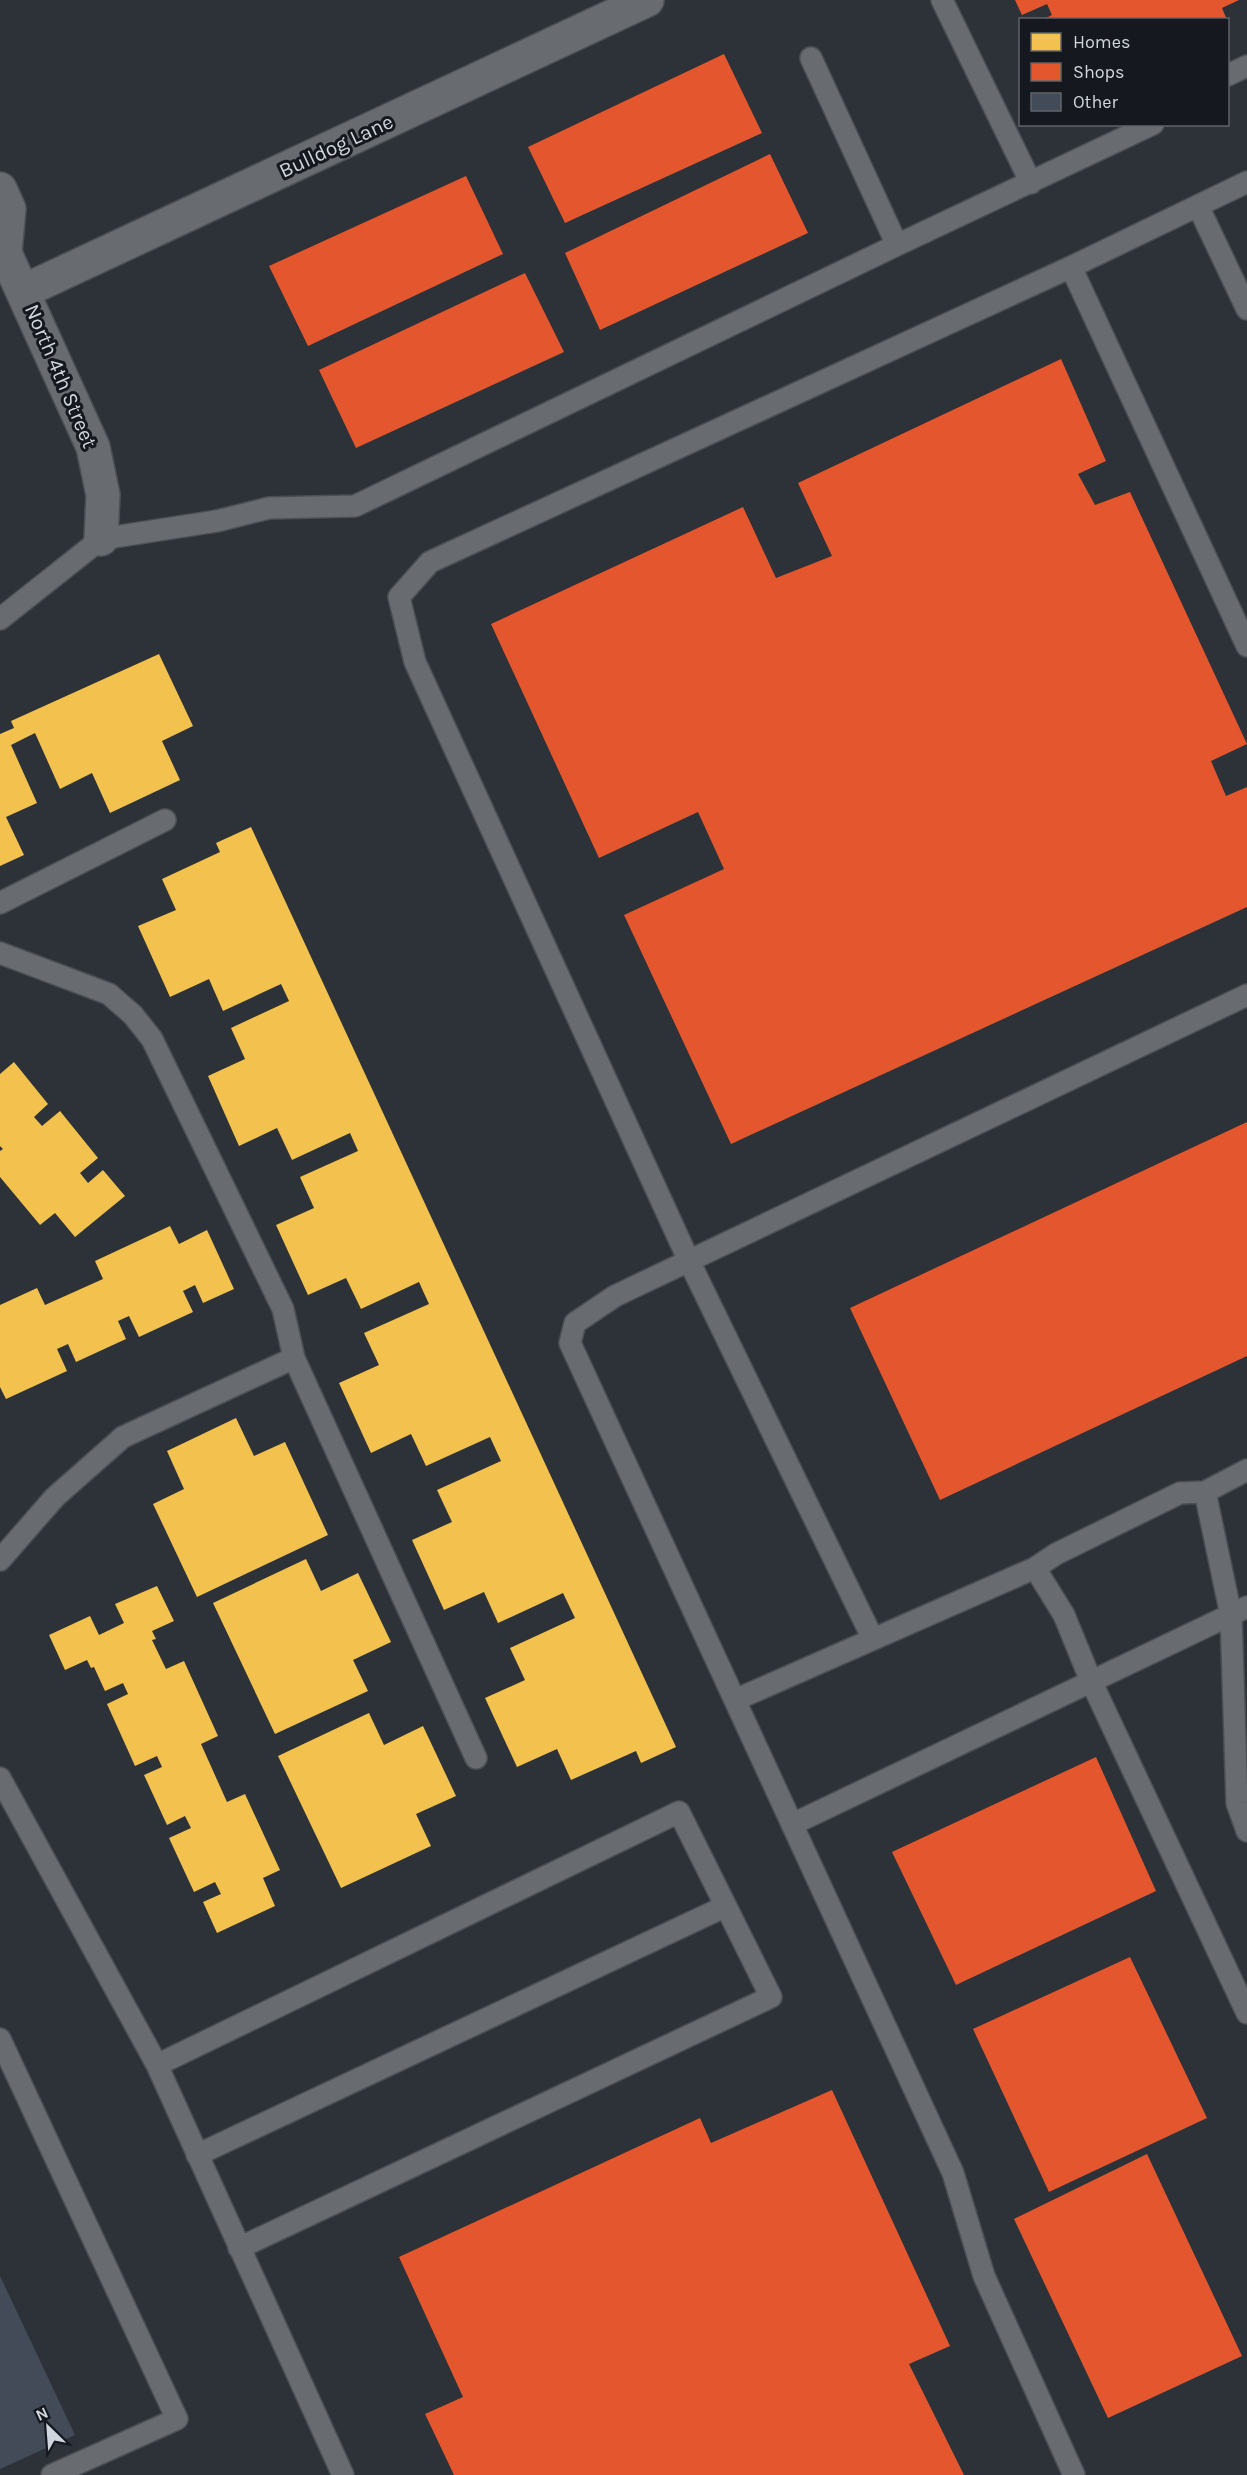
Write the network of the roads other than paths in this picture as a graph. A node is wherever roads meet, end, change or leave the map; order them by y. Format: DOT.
graph roads {
  1 [pos="647,0"];
  2 [pos="942,0"];
  3 [pos="811,58"];
  4 [pos="1247,66"];
  5 [pos="1229,74"];
  6 [pos="1149,126"];
  7 [pos="1247,182"];
  8 [pos="1031,183"];
  9 [pos="0,189"];
  10 [pos="1197,206"];
  11 [pos="897,245"];
  12 [pos="3,251"];
  13 [pos="1071,267"];
  14 [pos="24,291"];
  15 [pos="1247,309"];
  16 [pos="101,539"];
  17 [pos="0,619"];
  18 [pos="1247,646"];
  19 [pos="165,820"];
  20 [pos="0,903"];
  21 [pos="0,953"];
  22 [pos="1247,995"];
  23 [pos="689,1261"];
  24 [pos="294,1358"];
  25 [pos="1247,1470"];
  26 [pos="1205,1492"];
  27 [pos="0,1560"];
  28 [pos="1035,1568"];
  29 [pos="1239,1611"];
  30 [pos="873,1639"];
  31 [pos="1091,1681"];
  32 [pos="735,1700"];
  33 [pos="476,1758"];
  34 [pos="1241,1773"];
  35 [pos="0,1778"];
  36 [pos="793,1824"];
  37 [pos="1247,1831"];
  38 [pos="726,1906"];
  39 [pos="1247,2013"];
  40 [pos="0,2039"];
  41 [pos="157,2065"];
  42 [pos="197,2155"];
  43 [pos="239,2248"];
  44 [pos="52,2475"];
  45 [pos="343,2475"];
  46 [pos="1074,2475"];
  1 -- 14 [label="street, Bulldog Lane"];
  2 -- 8 [label="lane"];
  3 -- 11 [label="lane"];
  4 -- 5 [label="lane"];
  6 -- 8 [label="lane"];
  7 -- 10 [label="lane"];
  8 -- 11 [label="lane"];
  9 -- 12 [label="street, North 4th Street"];
  10 -- 13 [label="lane"];
  10 -- 15 [label="lane"];
  11 -- 16 [label="lane"];
  12 -- 14 [label="street, North 4th Street"];
  13 -- 18 [label="lane"];
  13 -- 23 [label="lane"];
  14 -- 16 [label="street, North 4th Street"];
  16 -- 17 [label="lane"];
  19 -- 20 [label="lane"];
  21 -- 24 [label="lane"];
  22 -- 23 [label="lane"];
  23 -- 30 [label="lane"];
  23 -- 32 [label="lane"];
  24 -- 27 [label="lane"];
  24 -- 33 [label="lane"];
  25 -- 26 [label="lane"];
  26 -- 28 [label="lane"];
  26 -- 29 [label="lane"];
  28 -- 30 [label="lane"];
  28 -- 31 [label="lane"];
  29 -- 31 [label="lane"];
  29 -- 34 [label="lane"];
  30 -- 32 [label="lane"];
  31 -- 36 [label="lane"];
  31 -- 39 [label="lane"];
  32 -- 36 [label="lane"];
  34 -- 37 [label="lane"];
  35 -- 41 [label="lane"];
  36 -- 46 [label="lane"];
  38 -- 41 [label="lane"];
  38 -- 42 [label="lane"];
  38 -- 43 [label="lane"];
  40 -- 44 [label="lane"];
  41 -- 42 [label="lane"];
  42 -- 43 [label="lane"];
  43 -- 45 [label="lane"];
}
